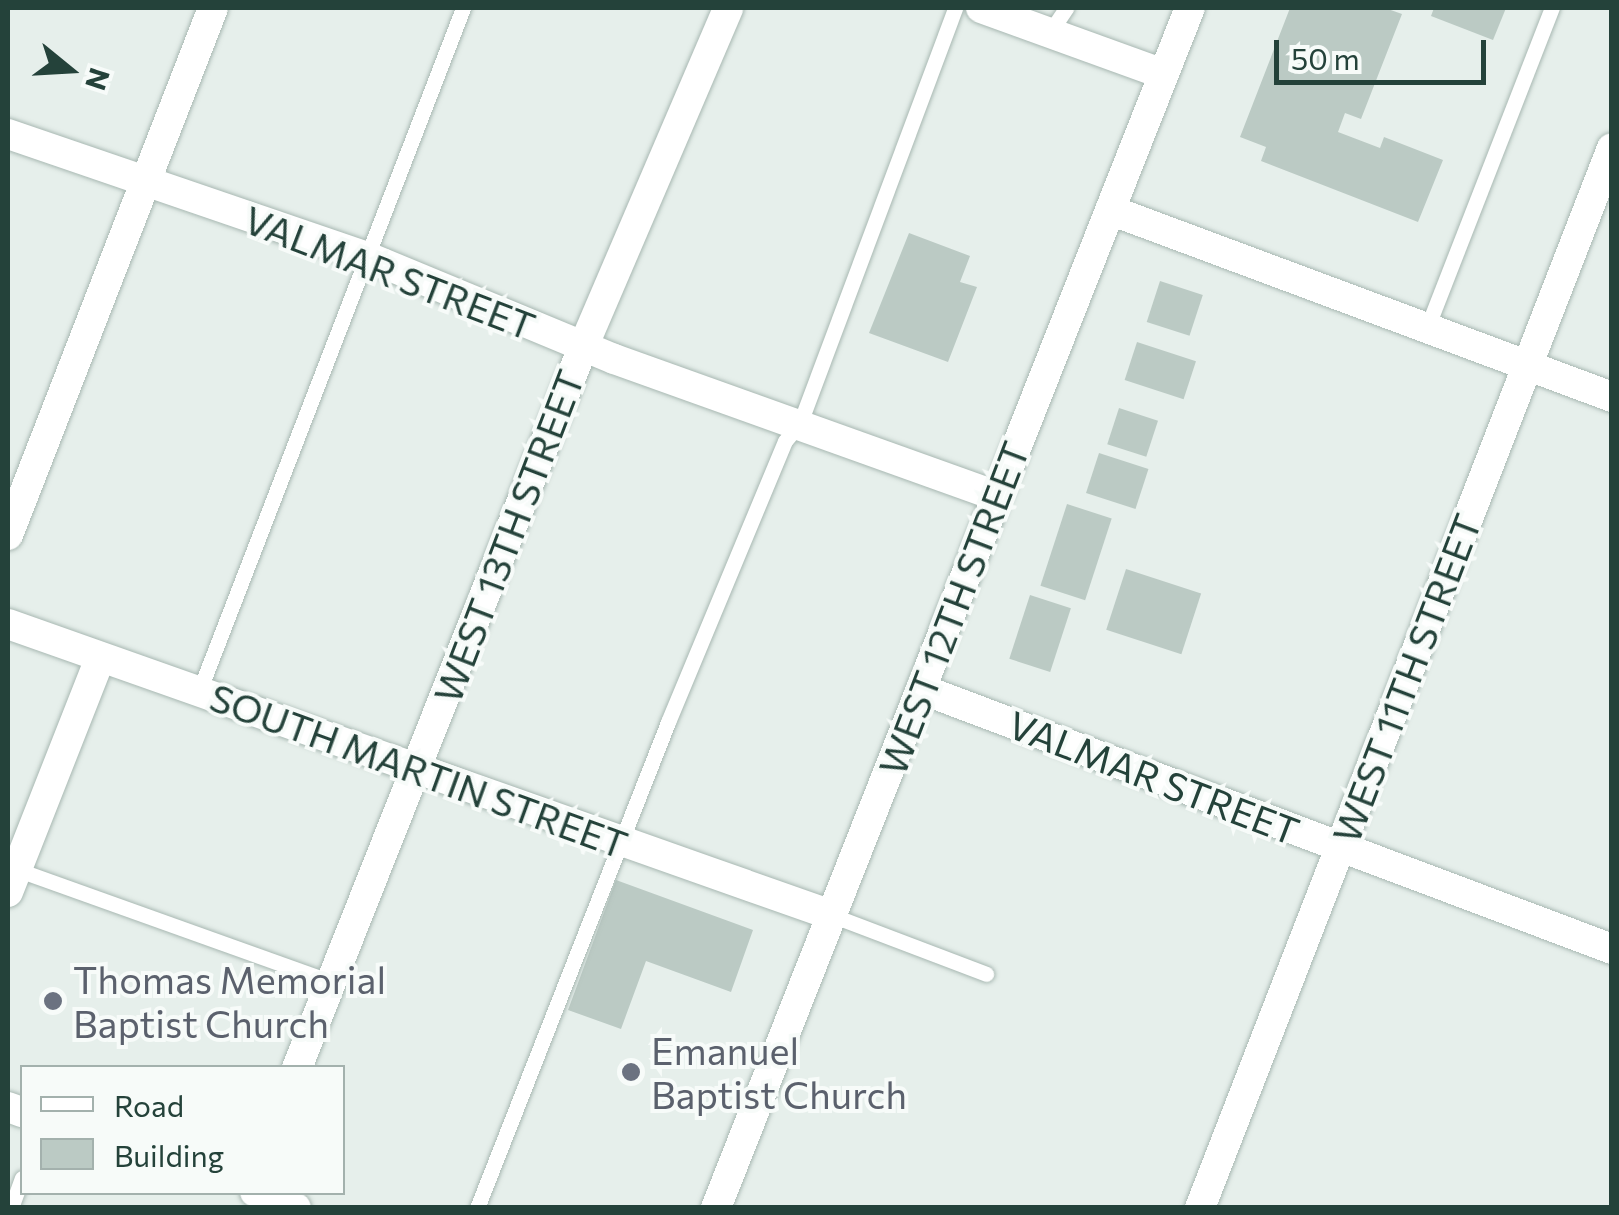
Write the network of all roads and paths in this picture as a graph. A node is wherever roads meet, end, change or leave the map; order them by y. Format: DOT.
graph roads {
  1 [pos="213,8"];
  2 [pos="463,8"];
  3 [pos="728,8"];
  4 [pos="955,8"];
  5 [pos="981,8"];
  6 [pos="1190,8"];
  7 [pos="1552,8"];
  8 [pos="1058,20"];
  9 [pos="1163,74"];
  10 [pos="8,134"];
  11 [pos="1612,148"];
  12 [pos="144,183"];
  13 [pos="1110,210"];
  14 [pos="368,257"];
  15 [pos="1427,328"];
  16 [pos="582,346"];
  17 [pos="1527,364"];
  18 [pos="1612,396"];
  19 [pos="800,423"];
  20 [pos="996,496"];
  21 [pos="8,535"];
  22 [pos="8,624"];
  23 [pos="100,658"];
  24 [pos="921,689"];
  25 [pos="200,690"];
  26 [pos="418,767"];
  27 [pos="620,844"];
  28 [pos="1340,847"];
  29 [pos="11,876"];
  30 [pos="832,916"];
  31 [pos="1612,949"];
  32 [pos="986,974"];
  33 [pos="330,981"];
  34 [pos="298,1065"];
  35 [pos="20,1183"];
  36 [pos="261,1195"];
  37 [pos="11,1208"];
  38 [pos="296,1208"];
  39 [pos="477,1208"];
  40 [pos="716,1208"];
  41 [pos="1200,1208"];
  1 -- 12 [label="street"];
  2 -- 14 [label="lane"];
  3 -- 16 [label="street, WEST 13TH STREET"];
  4 -- 19 [label="lane"];
  5 -- 8 [label="street"];
  6 -- 9 [label="street, WEST 12TH STREET"];
  7 -- 15 [label="lane"];
  8 -- 9 [label="street"];
  9 -- 13 [label="street, WEST 12TH STREET"];
  10 -- 12 [label="street, VALMAR STREET"];
  11 -- 17 [label="street, WEST 11TH STREET"];
  12 -- 14 [label="street, VALMAR STREET"];
  12 -- 21 [label="street"];
  13 -- 15 [label="street"];
  13 -- 20 [label="street, WEST 12TH STREET"];
  14 -- 16 [label="street, VALMAR STREET"];
  14 -- 25 [label="lane"];
  15 -- 17 [label="street"];
  16 -- 19 [label="street, VALMAR STREET"];
  16 -- 26 [label="street, WEST 13TH STREET"];
  17 -- 18 [label="street"];
  17 -- 28 [label="street, WEST 11TH STREET"];
  19 -- 20 [label="street, VALMAR STREET"];
  19 -- 27 [label="lane"];
  20 -- 24 [label="street, WEST 12TH STREET"];
  22 -- 23 [label="street, SOUTH MARTIN STREET"];
  23 -- 25 [label="street, SOUTH MARTIN STREET"];
  23 -- 29 [label="street"];
  24 -- 28 [label="street, VALMAR STREET"];
  24 -- 30 [label="street, WEST 12TH STREET"];
  25 -- 26 [label="street, SOUTH MARTIN STREET"];
  26 -- 27 [label="street, SOUTH MARTIN STREET"];
  26 -- 33 [label="street, WEST 13TH STREET"];
  27 -- 30 [label="street, SOUTH MARTIN STREET"];
  27 -- 39 [label="lane"];
  28 -- 31 [label="street, VALMAR STREET"];
  28 -- 41 [label="street, WEST 11TH STREET"];
  29 -- 33 [label="lane"];
  30 -- 32 [label="lane"];
  30 -- 40 [label="street, WEST 12TH STREET"];
  33 -- 34 [label="street, WEST 13TH STREET"];
  35 -- 37 [label="lane"];
  36 -- 38 [label="street"];
}
